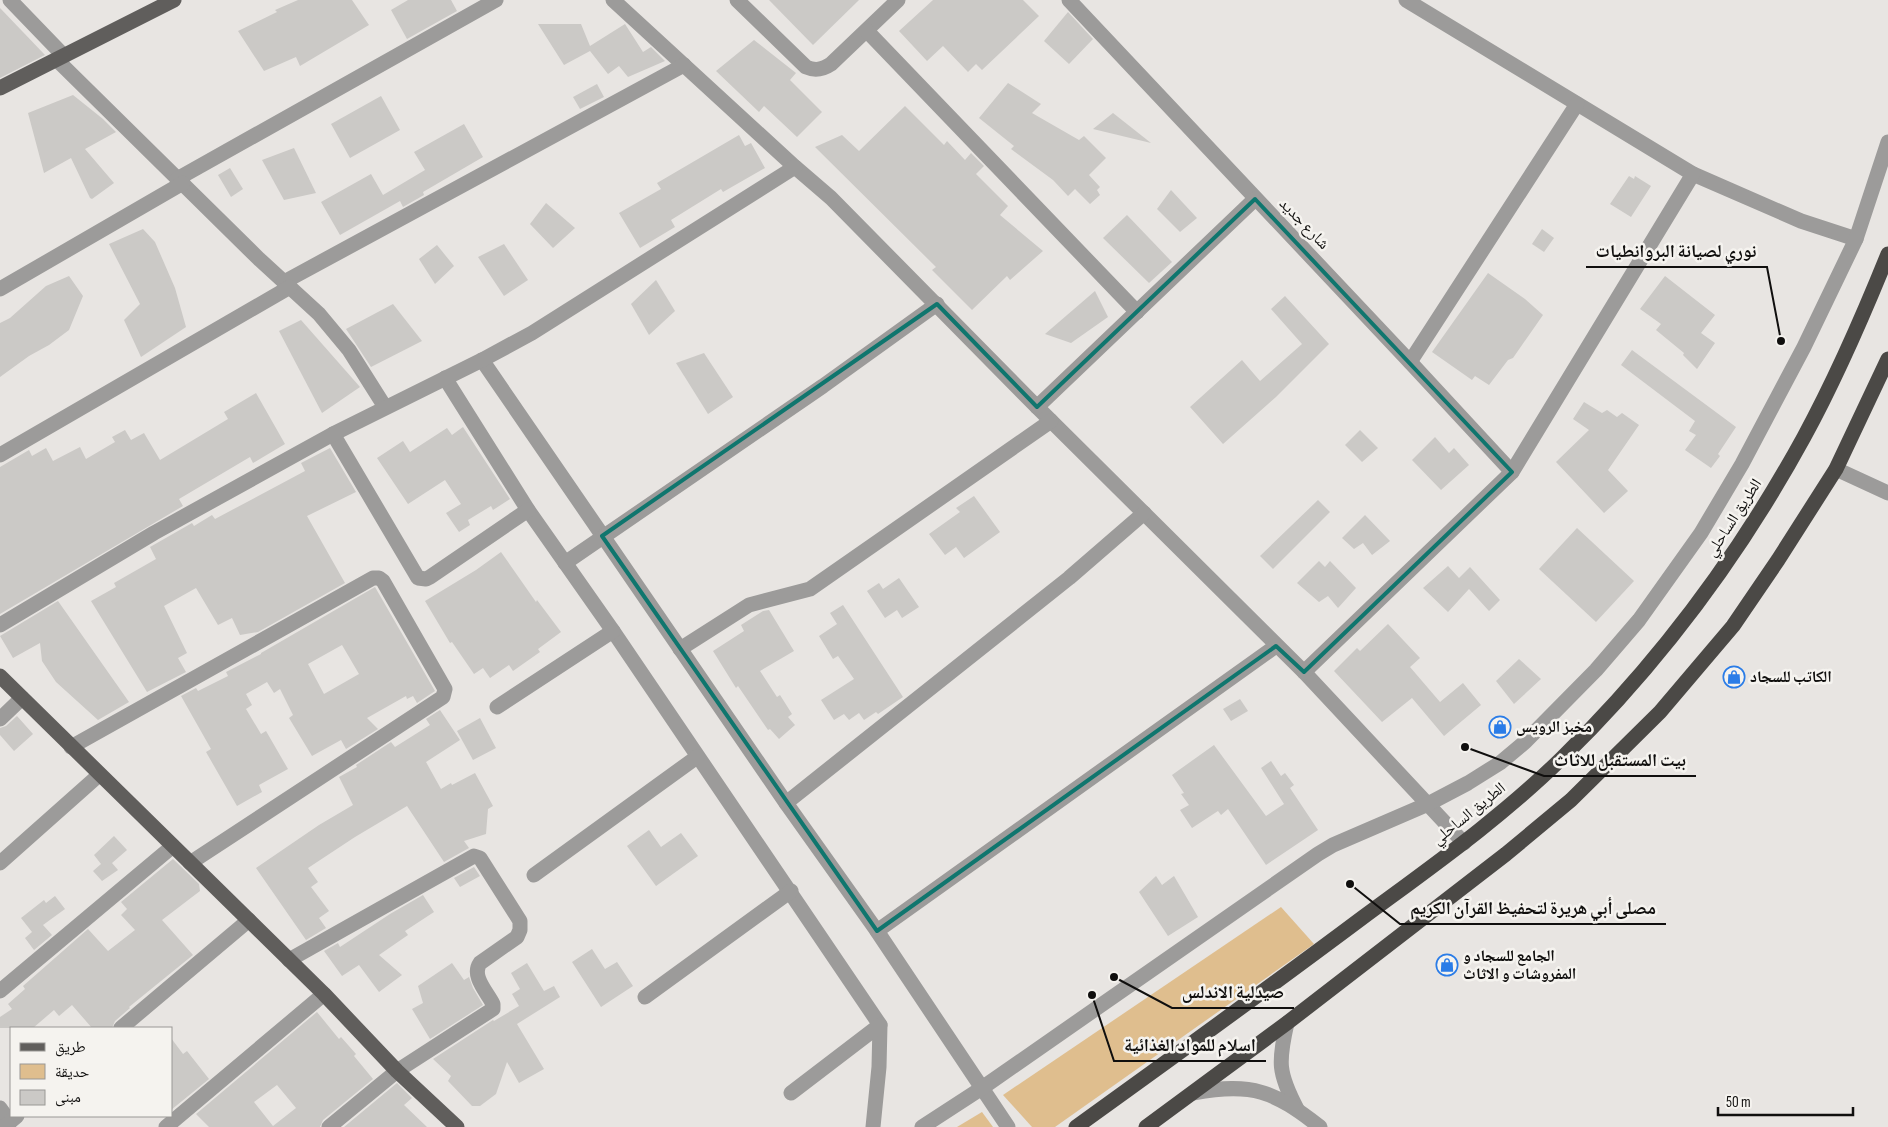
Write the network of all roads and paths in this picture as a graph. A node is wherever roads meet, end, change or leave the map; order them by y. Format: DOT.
graph roads {
  1 [pos="10,0"];
  2 [pos="174,0"];
  3 [pos="496,0"];
  4 [pos="613,0"];
  5 [pos="738,0"];
  6 [pos="898,0"];
  7 [pos="1069,0"];
  8 [pos="1406,0"];
  9 [pos="867,31"];
  10 [pos="60,58"];
  11 [pos="684,64"];
  12 [pos="0,88"];
  13 [pos="1577,104"];
  14 [pos="1888,142"];
  15 [pos="795,167"];
  16 [pos="1693,174"];
  17 [pos="180,181"];
  18 [pos="1255,199"];
  19 [pos="1856,239"];
  20 [pos="1888,254"];
  21 [pos="287,284"];
  22 [pos="0,288"];
  23 [pos="937,304"];
  24 [pos="1137,312"];
  25 [pos="1888,359"];
  26 [pos="482,360"];
  27 [pos="1410,362"];
  28 [pos="445,378"];
  29 [pos="1037,406"];
  30 [pos="385,407"];
  31 [pos="1051,421"];
  32 [pos="333,434"];
  33 [pos="0,455"];
  34 [pos="1836,470"];
  35 [pos="1512,472"];
  36 [pos="1888,493"];
  37 [pos="528,510"];
  38 [pos="1144,514"];
  39 [pos="602,536"];
  40 [pos="565,563"];
  41 [pos="0,625"];
  42 [pos="613,631"];
  43 [pos="1276,646"];
  44 [pos="680,649"];
  45 [pos="1304,672"];
  46 [pos="0,676"];
  47 [pos="22,698"];
  48 [pos="497,707"];
  49 [pos="0,719"];
  50 [pos="72,747"];
  51 [pos="697,757"];
  52 [pos="99,775"];
  53 [pos="786,803"];
  54 [pos="1428,804"];
  55 [pos="1464,843"];
  56 [pos="173,846"];
  57 [pos="0,863"];
  58 [pos="190,863"];
  59 [pos="534,875"];
  60 [pos="791,892"];
  61 [pos="249,920"];
  62 [pos="878,931"];
  63 [pos="289,960"];
  64 [pos="0,991"];
  65 [pos="324,994"];
  66 [pos="645,997"];
  67 [pos="1288,1023"];
  68 [pos="880,1025"];
  69 [pos="122,1027"];
  70 [pos="397,1070"];
  71 [pos="982,1088"];
  72 [pos="791,1093"];
  73 [pos="1194,1093"];
  74 [pos="0,1108"];
  75 [pos="1297,1109"];
  76 [pos="10,1122"];
  77 [pos="166,1127"];
  78 [pos="328,1127"];
  79 [pos="457,1127"];
  80 [pos="873,1127"];
  81 [pos="922,1127"];
  82 [pos="1008,1127"];
  83 [pos="1076,1127"];
  84 [pos="1146,1127"];
  85 [pos="1320,1127"];
  1 -- 10 [label="street"];
  2 -- 10 [label="main road"];
  3 -- 17 [label="street"];
  4 -- 11 [label="street"];
  5 -- 9 [label="street"];
  6 -- 9 [label="street"];
  7 -- 18 [label="street, شارع جديد"];
  8 -- 13 [label="street"];
  9 -- 24 [label="street"];
  10 -- 12 [label="main road"];
  10 -- 17 [label="street"];
  11 -- 15 [label="street"];
  11 -- 21 [label="street"];
  13 -- 16 [label="street"];
  13 -- 27 [label="street"];
  14 -- 19 [label="street"];
  15 -- 23 [label="street"];
  15 -- 26 [label="street"];
  16 -- 19 [label="street"];
  16 -- 35 [label="street"];
  17 -- 21 [label="street"];
  17 -- 22 [label="street"];
  18 -- 24 [label="street"];
  18 -- 27 [label="street, شارع جديد"];
  19 -- 54 [label="street"];
  20 -- 55 [label="highway, الطريق الساحلي"];
  21 -- 30 [label="street"];
  21 -- 33 [label="street"];
  23 -- 29 [label="street"];
  23 -- 39 [label="street"];
  24 -- 29 [label="street"];
  25 -- 34 [label="highway"];
  26 -- 28 [label="street"];
  26 -- 39 [label="street"];
  27 -- 35 [label="street, شارع جديد"];
  28 -- 30 [label="street"];
  28 -- 37 [label="street"];
  29 -- 31 [label="street"];
  30 -- 32 [label="street"];
  31 -- 38 [label="street"];
  31 -- 44 [label="street"];
  32 -- 37 [label="street"];
  32 -- 41 [label="street"];
  34 -- 36 [label="street"];
  34 -- 67 [label="highway"];
  35 -- 45 [label="street"];
  37 -- 40 [label="street"];
  38 -- 43 [label="street"];
  38 -- 53 [label="street"];
  39 -- 40 [label="street"];
  39 -- 44 [label="street"];
  40 -- 42 [label="street"];
  42 -- 48 [label="street"];
  42 -- 51 [label="street"];
  43 -- 45 [label="street"];
  43 -- 62 [label="street"];
  44 -- 53 [label="street"];
  45 -- 54 [label="street"];
  46 -- 47 [label="main road"];
  47 -- 49 [label="street"];
  47 -- 50 [label="main road"];
  50 -- 52 [label="main road"];
  50 -- 58 [label="street"];
  51 -- 59 [label="street"];
  51 -- 60 [label="street"];
  52 -- 56 [label="main road"];
  52 -- 57 [label="street"];
  53 -- 62 [label="street"];
  54 -- 55 [label="street"];
  54 -- 71 [label="street"];
  55 -- 83 [label="highway, الطريق الساحلي"];
  56 -- 58 [label="main road"];
  56 -- 64 [label="street"];
  58 -- 61 [label="main road"];
  60 -- 66 [label="street"];
  60 -- 68 [label="street"];
  61 -- 63 [label="main road"];
  61 -- 69 [label="street"];
  62 -- 71 [label="street"];
  63 -- 65 [label="main road"];
  63 -- 70 [label="street"];
  65 -- 70 [label="main road"];
  65 -- 77 [label="street"];
  67 -- 73 [label="highway"];
  67 -- 75 [label="street"];
  68 -- 72 [label="street"];
  68 -- 80 [label="street"];
  70 -- 78 [label="street"];
  70 -- 79 [label="main road"];
  71 -- 81 [label="street"];
  71 -- 82 [label="street"];
  73 -- 75 [label="street"];
  73 -- 84 [label="highway"];
  74 -- 76 [label="street"];
  75 -- 85 [label="street"];
}
